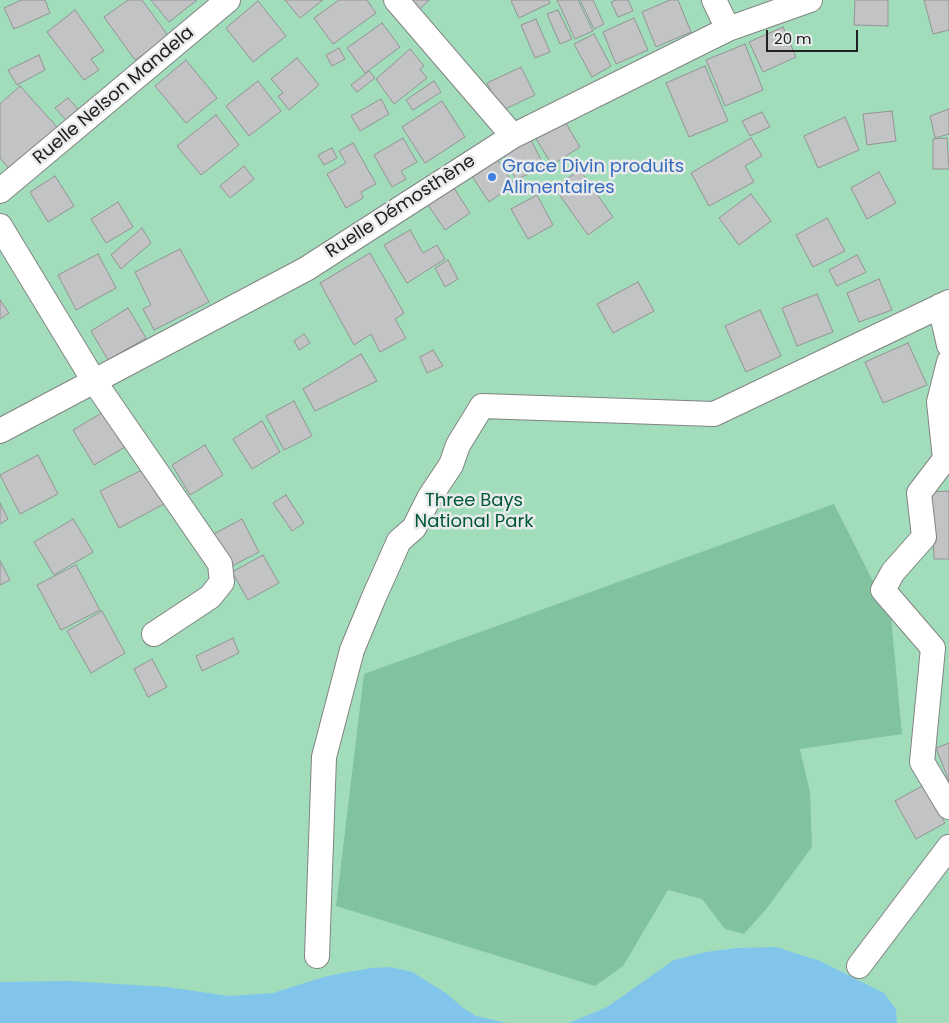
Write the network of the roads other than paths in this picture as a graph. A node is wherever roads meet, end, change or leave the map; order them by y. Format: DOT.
graph roads {
  1 [pos="228,0"];
  2 [pos="396,0"];
  3 [pos="714,0"];
  4 [pos="810,0"];
  5 [pos="728,29"];
  6 [pos="513,136"];
  7 [pos="0,192"];
  8 [pos="0,226"];
  9 [pos="944,304"];
  10 [pos="949,345"];
  11 [pos="949,362"];
  12 [pos="94,381"];
  13 [pos="0,431"];
  14 [pos="154,634"];
  15 [pos="949,807"];
  16 [pos="949,848"];
  17 [pos="317,956"];
  18 [pos="859,966"];
  1 -- 7 [label="street, Ruelle Nelson Mandela"];
  2 -- 6 [label="street"];
  3 -- 5 [label="street"];
  4 -- 5 [label="street, Ruelle Démosthène"];
  5 -- 6 [label="street, Ruelle Démosthène"];
  6 -- 12 [label="street, Ruelle Démosthène"];
  8 -- 12 [label="street"];
  9 -- 10 [label="street"];
  9 -- 17 [label="street"];
  11 -- 15 [label="street"];
  12 -- 13 [label="street, Ruelle Démosthène"];
  12 -- 14 [label="street"];
  16 -- 18 [label="street"];
}
